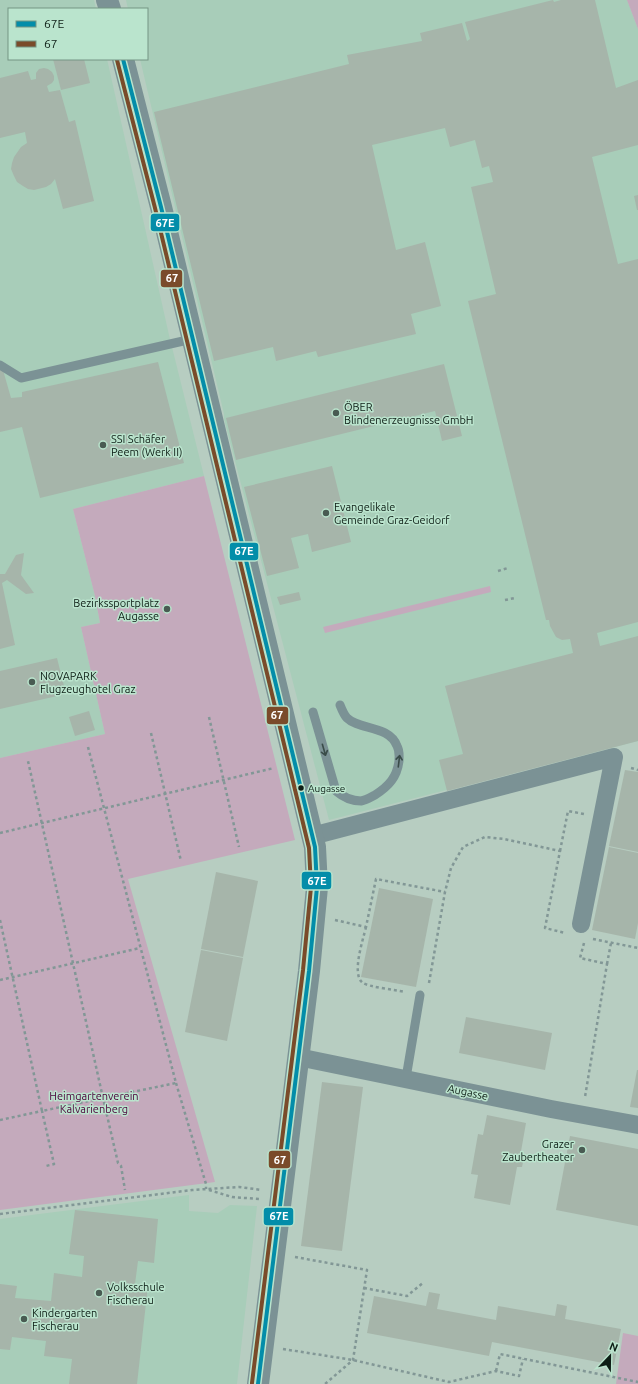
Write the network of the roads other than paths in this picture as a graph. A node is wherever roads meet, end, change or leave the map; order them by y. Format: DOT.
graph roads {
  1 [pos="123,60"];
  2 [pos="192,339"];
  3 [pos="0,365"];
  4 [pos="340,705"];
  5 [pos="313,712"];
  6 [pos="312,836"];
  7 [pos="579,932"];
  8 [pos="420,995"];
  9 [pos="298,1058"];
  10 [pos="406,1078"];
  11 [pos="638,1125"];
  12 [pos="258,1384"];
  1 -- 2 [label="street"];
  2 -- 3 [label="lane"];
  2 -- 6 [label="street"];
  5 -- 4 [label="lane, one-way"];
  6 -- 7 [label="street"];
  6 -- 9 [label="street"];
  8 -- 10 [label="lane"];
  9 -- 10 [label="street, Augasse"];
  9 -- 12 [label="street"];
  10 -- 11 [label="street, Augasse"];
}
